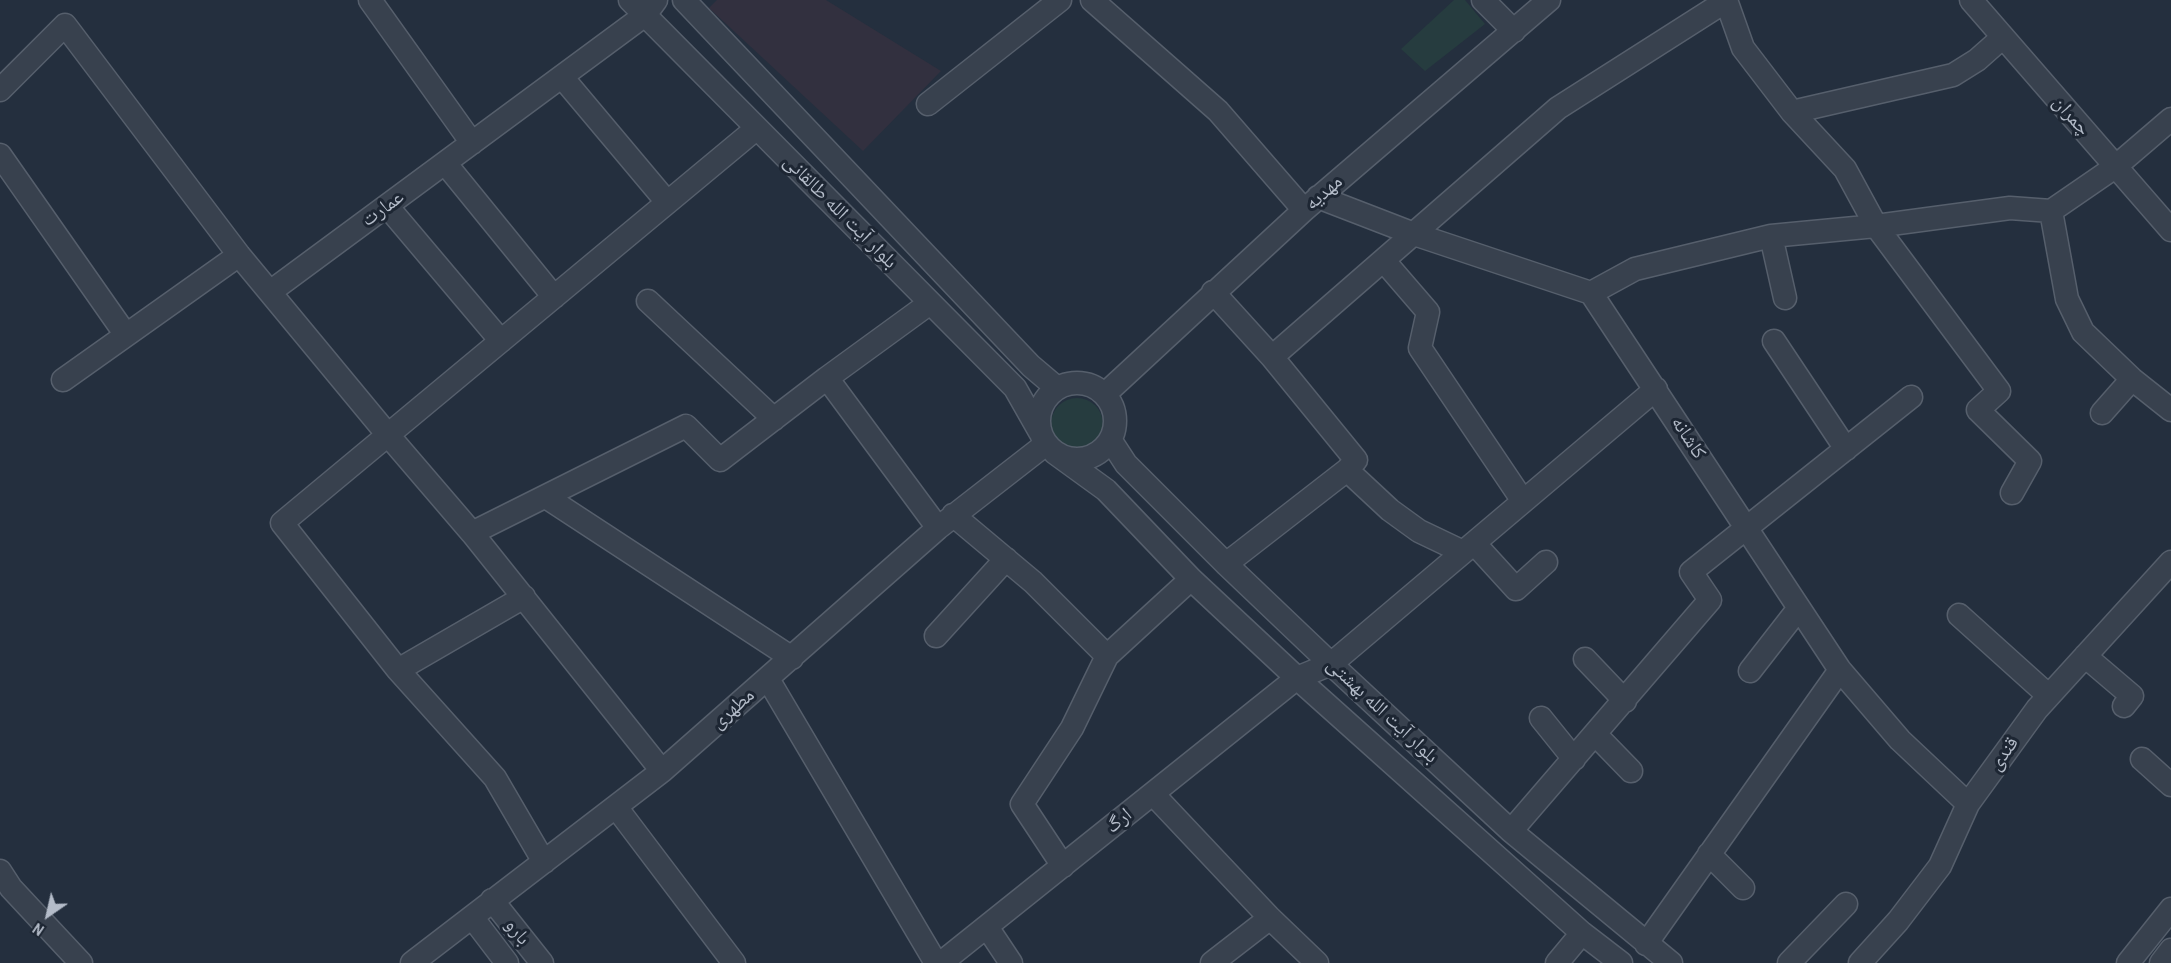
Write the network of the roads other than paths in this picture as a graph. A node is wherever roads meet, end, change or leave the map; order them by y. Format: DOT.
graph roads {
  1 [pos="370,0"];
  2 [pos="684,0"];
  3 [pos="1060,0"];
  4 [pos="1092,0"];
  5 [pos="1483,0"];
  6 [pos="1549,0"];
  7 [pos="1726,0"];
  8 [pos="1971,0"];
  9 [pos="644,5"];
  10 [pos="1514,31"];
  11 [pos="2003,37"];
  12 [pos="562,77"];
  13 [pos="0,90"];
  14 [pos="928,104"];
  15 [pos="1792,112"];
  16 [pos="2171,119"];
  17 [pos="757,128"];
  18 [pos="472,143"];
  19 [pos="0,155"];
  20 [pos="446,163"];
  21 [pos="2115,167"];
  22 [pos="668,202"];
  23 [pos="1311,204"];
  24 [pos="387,206"];
  25 [pos="2051,211"];
  26 [pos="1876,226"];
  27 [pos="2171,230"];
  28 [pos="1414,234"];
  29 [pos="1771,236"];
  30 [pos="239,255"];
  31 [pos="1384,261"];
  32 [pos="270,292"];
  33 [pos="1213,292"];
  34 [pos="1591,293"];
  35 [pos="554,297"];
  36 [pos="1785,298"];
  37 [pos="648,301"];
  38 [pos="930,303"];
  39 [pos="126,335"];
  40 [pos="501,341"];
  41 [pos="1774,341"];
  42 [pos="1272,357"];
  43 [pos="827,378"];
  44 [pos="2132,379"];
  45 [pos="63,380"];
  46 [pos="1057,388"];
  47 [pos="1656,389"];
  48 [pos="1105,394"];
  49 [pos="1911,397"];
  50 [pos="2171,410"];
  51 [pos="2102,412"];
  52 [pos="774,419"];
  53 [pos="388,435"];
  54 [pos="1111,441"];
  55 [pos="1047,443"];
  56 [pos="1846,449"];
  57 [pos="1347,470"];
  58 [pos="2012,493"];
  59 [pos="546,497"];
  60 [pos="1523,501"];
  61 [pos="946,522"];
  62 [pos="1748,528"];
  63 [pos="472,533"];
  64 [pos="1469,548"];
  65 [pos="1006,559"];
  66 [pos="1546,562"];
  67 [pos="2171,562"];
  68 [pos="1226,564"];
  69 [pos="1191,579"];
  70 [pos="524,597"];
  71 [pos="1799,608"];
  72 [pos="1959,615"];
  73 [pos="936,636"];
  74 [pos="1107,656"];
  75 [pos="2085,656"];
  76 [pos="792,657"];
  77 [pos="1585,659"];
  78 [pos="1332,664"];
  79 [pos="1840,669"];
  80 [pos="398,670"];
  81 [pos="1750,671"];
  82 [pos="1297,678"];
  83 [pos="768,679"];
  84 [pos="2049,696"];
  85 [pos="1625,701"];
  86 [pos="2124,706"];
  87 [pos="1541,718"];
  88 [pos="1595,734"];
  89 [pos="1574,759"];
  90 [pos="2142,759"];
  91 [pos="662,771"];
  92 [pos="1631,771"];
  93 [pos="2171,785"];
  94 [pos="1153,794"];
  95 [pos="1968,804"];
  96 [pos="616,807"];
  97 [pos="1511,831"];
  98 [pos="1709,855"];
  99 [pos="544,862"];
  100 [pos="1063,866"];
  101 [pos="0,871"];
  102 [pos="1743,888"];
  103 [pos="492,900"];
  104 [pos="1846,904"];
  105 [pos="2171,909"];
  106 [pos="472,917"];
  107 [pos="1270,918"];
  108 [pos="987,927"];
  109 [pos="1582,933"];
  110 [pos="1646,944"];
  111 [pos="2171,950"];
  112 [pos="81,963"];
  113 [pos="412,963"];
  114 [pos="507,963"];
  115 [pos="542,963"];
  116 [pos="734,963"];
  117 [pos="936,963"];
  118 [pos="941,963"];
  119 [pos="1011,963"];
  120 [pos="1212,963"];
  121 [pos="1317,963"];
  122 [pos="1557,963"];
  123 [pos="1621,963"];
  124 [pos="1671,963"];
  125 [pos="1789,963"];
  126 [pos="1860,963"];
  127 [pos="2128,963"];
  128 [pos="2160,963"];
  1 -- 18 [label="street"];
  2 -- 46 [label="street, بلوار آیت الله طالقانی"];
  3 -- 14 [label="street"];
  4 -- 23 [label="street"];
  5 -- 10 [label="street"];
  6 -- 10 [label="street, مهدیه"];
  7 -- 15 [label="street"];
  7 -- 28 [label="street"];
  8 -- 11 [label="street, چمران"];
  9 -- 12 [label="street, عمارت"];
  9 -- 17 [label="street, بلوار آیت الله طالقانی"];
  10 -- 23 [label="street, مهدیه"];
  11 -- 15 [label="street"];
  11 -- 21 [label="street, چمران"];
  12 -- 18 [label="street, عمارت"];
  12 -- 22 [label="street"];
  13 -- 30 [label="street"];
  15 -- 26 [label="street"];
  16 -- 21 [label="street"];
  17 -- 22 [label="street"];
  17 -- 38 [label="street, بلوار آیت الله طالقانی"];
  18 -- 20 [label="street, عمارت"];
  19 -- 39 [label="street"];
  20 -- 24 [label="street, عمارت"];
  20 -- 35 [label="street"];
  21 -- 25 [label="street"];
  21 -- 27 [label="street, چمران"];
  22 -- 35 [label="street"];
  23 -- 28 [label="street"];
  23 -- 33 [label="street, مهدیه"];
  24 -- 32 [label="street, عمارت"];
  24 -- 40 [label="street"];
  25 -- 26 [label="street"];
  25 -- 44 [label="street"];
  26 -- 29 [label="street"];
  26 -- 58 [label="street"];
  28 -- 31 [label="street"];
  28 -- 34 [label="street"];
  29 -- 34 [label="street"];
  29 -- 36 [label="street"];
  30 -- 32 [label="street"];
  30 -- 39 [label="street"];
  31 -- 42 [label="street"];
  31 -- 60 [label="street"];
  32 -- 53 [label="street"];
  33 -- 42 [label="street"];
  33 -- 48 [label="street, مهدیه"];
  34 -- 47 [label="street, کاشانه"];
  35 -- 40 [label="street"];
  37 -- 52 [label="street"];
  38 -- 43 [label="street"];
  38 -- 55 [label="street, بلوار آیت الله طالقانی"];
  39 -- 45 [label="street"];
  40 -- 53 [label="street"];
  41 -- 56 [label="street"];
  42 -- 57 [label="street"];
  43 -- 52 [label="street"];
  43 -- 61 [label="street"];
  44 -- 50 [label="street"];
  44 -- 51 [label="street"];
  46 -- 48 [label="street"];
  46 -- 55 [label="street"];
  47 -- 60 [label="street, ارگ"];
  47 -- 62 [label="street, کاشانه"];
  48 -- 54 [label="street"];
  49 -- 56 [label="street"];
  52 -- 59 [label="street"];
  53 -- 63 [label="street"];
  53 -- 80 [label="street"];
  54 -- 55 [label="street"];
  54 -- 68 [label="street, بلوار آیت الله بهشتی"];
  55 -- 61 [label="street, مطهری"];
  55 -- 69 [label="street, بلوار آیت الله بهشتی"];
  56 -- 62 [label="street"];
  57 -- 64 [label="street"];
  57 -- 68 [label="street"];
  59 -- 63 [label="street"];
  59 -- 76 [label="street"];
  60 -- 64 [label="street, ارگ"];
  61 -- 65 [label="street"];
  61 -- 76 [label="street, مطهری"];
  62 -- 71 [label="street, کاشانه"];
  62 -- 85 [label="street"];
  63 -- 70 [label="street"];
  64 -- 66 [label="street"];
  64 -- 78 [label="street, ارگ"];
  65 -- 73 [label="street"];
  65 -- 74 [label="street"];
  67 -- 75 [label="street, قندی"];
  68 -- 78 [label="street, بلوار آیت الله بهشتی"];
  69 -- 74 [label="street"];
  69 -- 82 [label="street, بلوار آیت الله بهشتی"];
  70 -- 80 [label="street"];
  70 -- 91 [label="street"];
  71 -- 79 [label="street, کاشانه"];
  71 -- 81 [label="street"];
  72 -- 84 [label="street"];
  74 -- 100 [label="street"];
  75 -- 84 [label="street, قندی"];
  75 -- 86 [label="street"];
  76 -- 83 [label="street, مطهری"];
  77 -- 85 [label="street"];
  78 -- 82 [label="street, ارگ"];
  78 -- 97 [label="street, بلوار آیت الله بهشتی"];
  79 -- 95 [label="street, کاشانه"];
  79 -- 98 [label="street"];
  80 -- 99 [label="street"];
  82 -- 94 [label="street, ارگ"];
  82 -- 109 [label="street, بلوار آیت الله بهشتی"];
  83 -- 91 [label="street, مطهری"];
  83 -- 117 [label="street"];
  84 -- 95 [label="street, قندی"];
  85 -- 88 [label="street"];
  87 -- 89 [label="street"];
  88 -- 89 [label="street"];
  88 -- 92 [label="street"];
  89 -- 97 [label="street"];
  90 -- 93 [label="street"];
  91 -- 96 [label="street, مطهری"];
  94 -- 100 [label="street, ارگ"];
  94 -- 107 [label="street"];
  95 -- 126 [label="street, قندی"];
  96 -- 99 [label="street, مطهری"];
  96 -- 116 [label="street"];
  97 -- 110 [label="street, بلوار آیت الله بهشتی"];
  98 -- 102 [label="street"];
  98 -- 110 [label="street"];
  99 -- 103 [label="street, مطهری"];
  100 -- 108 [label="street, ارگ"];
  101 -- 112 [label="street"];
  103 -- 106 [label="street, مطهری"];
  103 -- 115 [label="street, بارو"];
  104 -- 125 [label="street"];
  105 -- 127 [label="street"];
  106 -- 113 [label="street, مطهری"];
  106 -- 114 [label="street, بارو"];
  107 -- 120 [label="street"];
  107 -- 121 [label="street"];
  108 -- 118 [label="street, ارگ"];
  108 -- 119 [label="street"];
  109 -- 122 [label="street"];
  109 -- 123 [label="street, بلوار آیت الله بهشتی"];
  110 -- 124 [label="street, بلوار آیت الله بهشتی"];
  111 -- 128 [label="street"];
}
